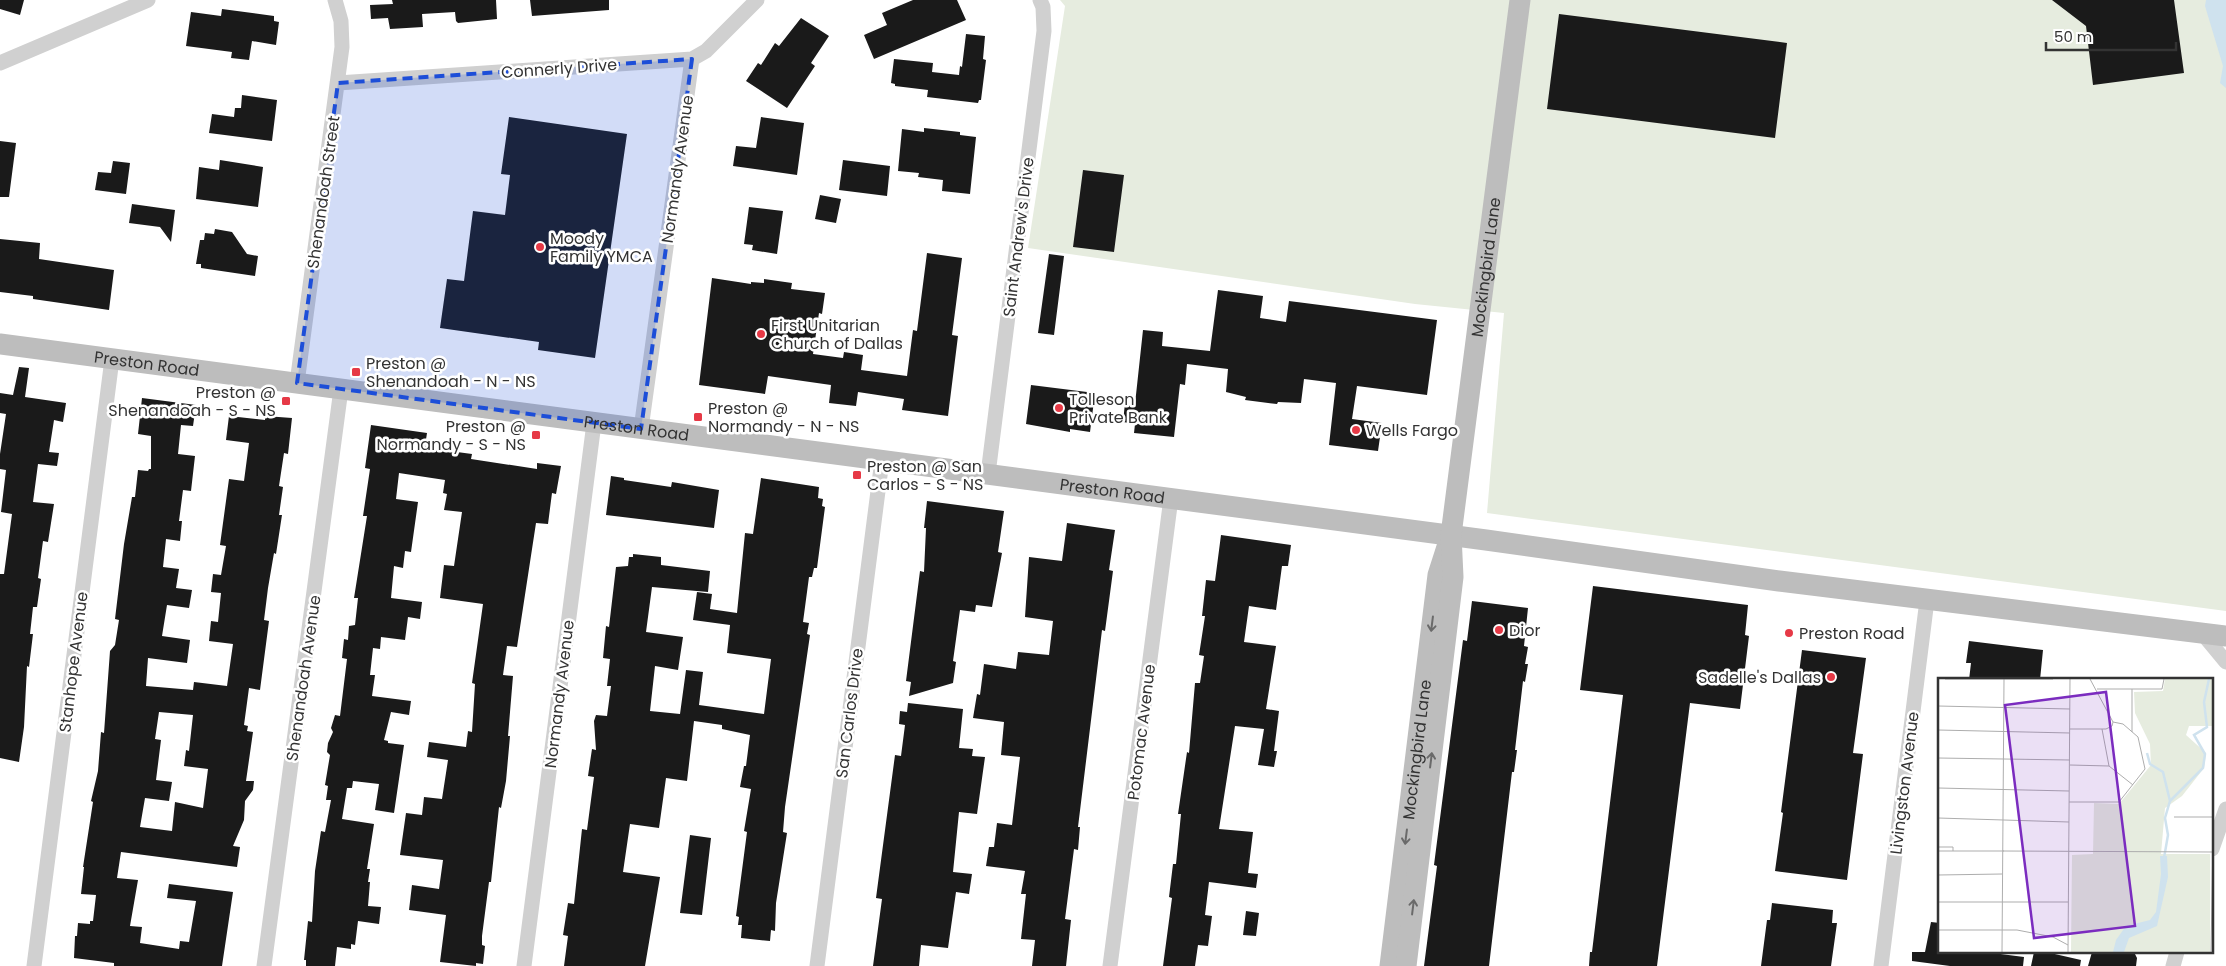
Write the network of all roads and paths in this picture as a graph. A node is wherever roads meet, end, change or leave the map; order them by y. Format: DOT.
graph roads {
  1 [pos="148,0"];
  2 [pos="335,0"];
  3 [pos="757,0"];
  4 [pos="1040,0"];
  5 [pos="1520,0"];
  6 [pos="692,59"];
  7 [pos="0,63"];
  8 [pos="338,83"];
  9 [pos="0,344"];
  10 [pos="112,359"];
  11 [pos="297,383"];
  12 [pos="341,389"];
  13 [pos="594,423"];
  14 [pos="641,429"];
  15 [pos="882,460"];
  16 [pos="988,474"];
  17 [pos="1171,498"];
  18 [pos="1452,535"];
  19 [pos="1928,600"];
  20 [pos="2202,633"];
  21 [pos="2226,636"];
  22 [pos="2226,662"];
  23 [pos="2226,809"];
  24 [pos="2214,844"];
  25 [pos="1409,877"];
  26 [pos="34,966"];
  27 [pos="264,966"];
  28 [pos="524,966"];
  29 [pos="817,966"];
  30 [pos="1110,966"];
  31 [pos="1390,966"];
  32 [pos="1406,966"];
  33 [pos="1882,966"];
  1 -- 7 [label="street"];
  2 -- 8 [label="street, Shenandoah Street"];
  3 -- 6 [label="street"];
  4 -- 16 [label="street, Saint Andrew's Drive"];
  5 -- 18 [label="main road, Mockingbird Lane"];
  6 -- 8 [label="street, Connerly Drive"];
  6 -- 14 [label="street, Normandy Avenue"];
  8 -- 11 [label="street, Shenandoah Street"];
  9 -- 10 [label="main road, Preston Road"];
  10 -- 11 [label="main road, Preston Road"];
  10 -- 26 [label="street, Stanhope Avenue"];
  11 -- 12 [label="main road, Preston Road"];
  12 -- 13 [label="main road, Preston Road"];
  12 -- 27 [label="street, Shenandoah Avenue"];
  13 -- 14 [label="main road, Preston Road"];
  13 -- 28 [label="street, Normandy Avenue"];
  14 -- 15 [label="main road, Preston Road"];
  15 -- 16 [label="main road, Preston Road"];
  15 -- 29 [label="street, San Carlos Drive"];
  16 -- 17 [label="main road, Preston Road"];
  17 -- 18 [label="main road, Preston Road"];
  17 -- 30 [label="street, Potomac Avenue"];
  18 -- 19 [label="main road, Preston Road"];
  18 -- 25 [label="main road, Mockingbird Lane"];
  19 -- 20 [label="main road, Preston Road"];
  19 -- 33 [label="street, Livingston Avenue"];
  20 -- 21 [label="main road, Preston Road"];
  20 -- 22 [label="street"];
  23 -- 24 [label="street"];
  25 -- 31 [label="main road, Mockingbird Lane"];
  32 -- 25 [label="main road, Mockingbird Lane, one-way"];
}
